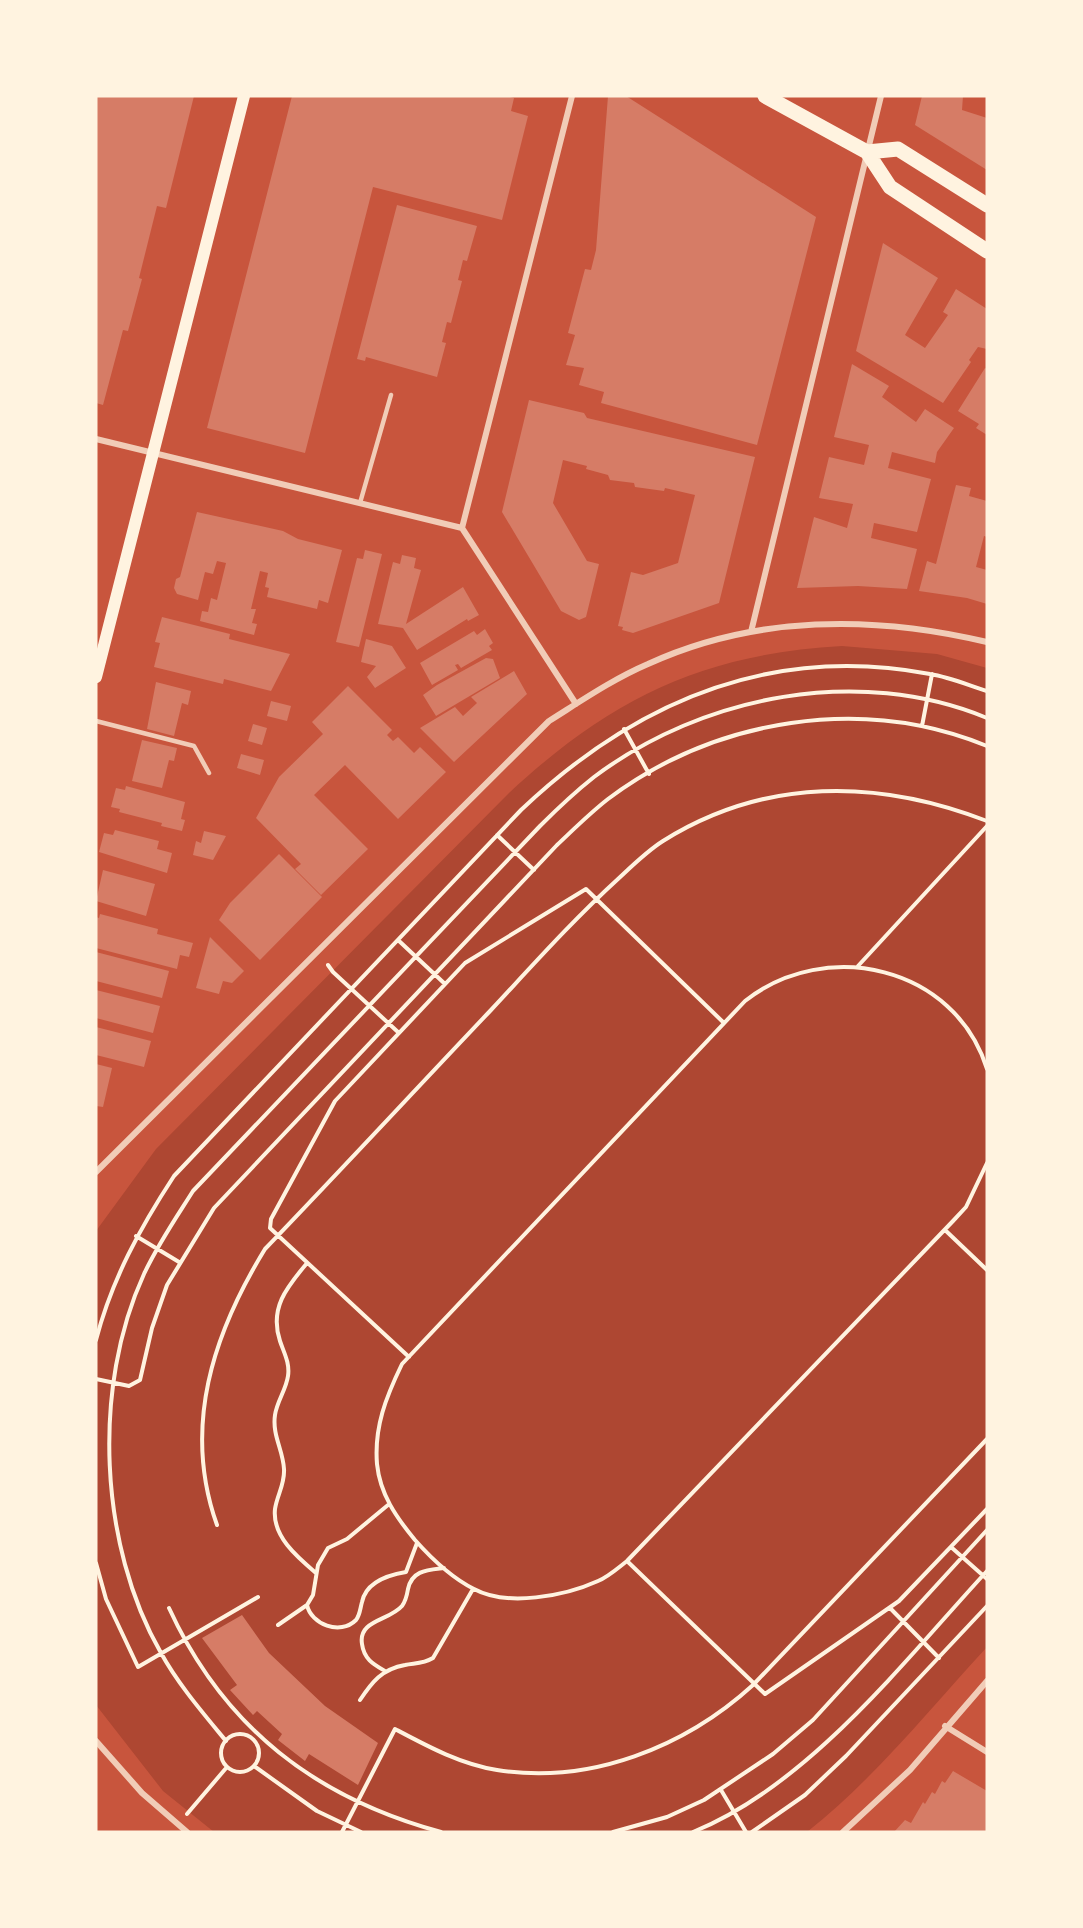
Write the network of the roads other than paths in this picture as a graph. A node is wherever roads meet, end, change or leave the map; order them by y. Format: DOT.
graph roads {
  1 [pos="244,96"];
  2 [pos="572,96"];
  3 [pos="765,96"];
  4 [pos="881,96"];
  5 [pos="867,152"];
  6 [pos="987,205"];
  7 [pos="987,251"];
  8 [pos="391,394"];
  9 [pos="96,439"];
  10 [pos="153,454"];
  11 [pos="360,504"];
  12 [pos="462,528"];
  13 [pos="751,632"];
  14 [pos="987,642"];
  15 [pos="96,677"];
  16 [pos="576,704"];
  17 [pos="96,721"];
  18 [pos="209,773"];
  19 [pos="96,1172"];
  20 [pos="987,1681"];
  21 [pos="945,1726"];
  22 [pos="96,1741"];
  23 [pos="987,1752"];
  24 [pos="187,1832"];
  25 [pos="843,1832"];
  1 -- 10 [label="main road"];
  2 -- 12 [label="street"];
  3 -- 5 [label="main road"];
  4 -- 5 [label="street"];
  5 -- 6 [label="main road"];
  5 -- 7 [label="main road"];
  5 -- 13 [label="street"];
  8 -- 11 [label="lane"];
  9 -- 10 [label="street"];
  10 -- 11 [label="street"];
  10 -- 15 [label="main road"];
  11 -- 12 [label="street"];
  12 -- 16 [label="street"];
  13 -- 14 [label="street"];
  13 -- 16 [label="street"];
  16 -- 19 [label="street"];
  17 -- 18 [label="lane"];
  20 -- 21 [label="street"];
  21 -- 23 [label="street"];
  21 -- 25 [label="street"];
  22 -- 24 [label="street"];
}
